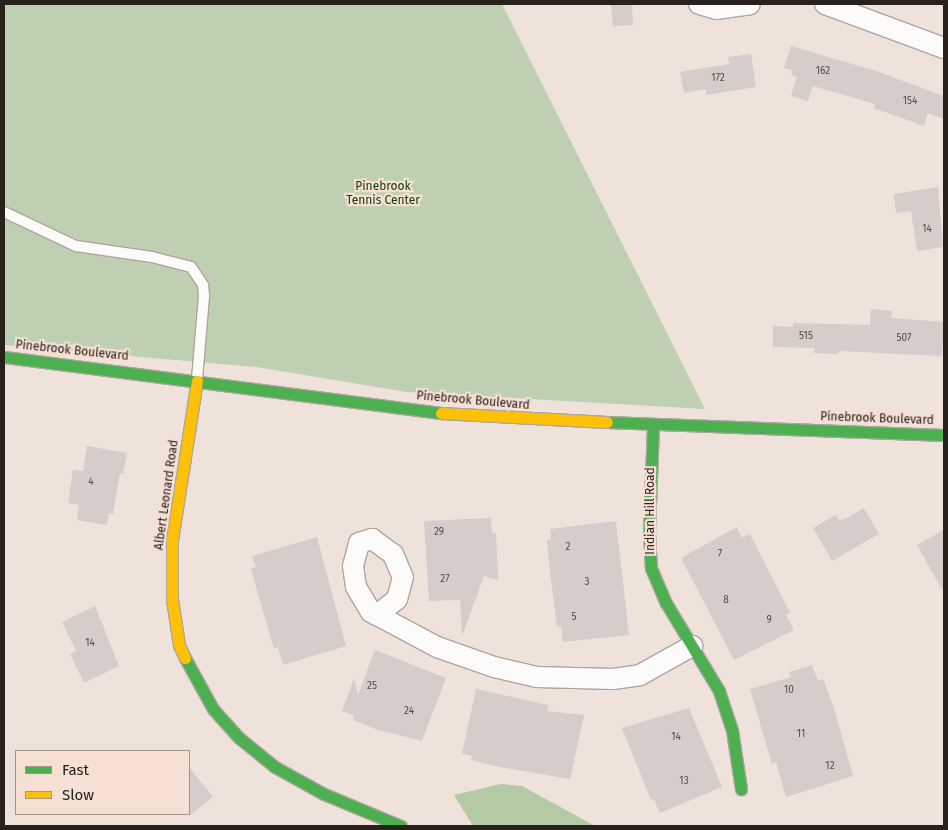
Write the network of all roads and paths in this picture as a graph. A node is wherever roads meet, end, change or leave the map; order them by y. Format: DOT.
graph roads {
  1 [pos="699,4"];
  2 [pos="750,4"];
  3 [pos="825,4"];
  4 [pos="944,48"];
  5 [pos="4,212"];
  6 [pos="4,357"];
  7 [pos="197,381"];
  8 [pos="653,426"];
  9 [pos="944,435"];
  10 [pos="377,615"];
  11 [pos="692,646"];
  12 [pos="741,789"];
  13 [pos="401,826"];
  1 -- 2 [label="street"];
  3 -- 4 [label="street"];
  5 -- 7 [label="lane"];
  6 -- 7 [label="street, Pinebrook Boulevard"];
  7 -- 8 [label="street, Pinebrook Boulevard"];
  7 -- 13 [label="street, Albert Leonard Road"];
  8 -- 9 [label="street, Pinebrook Boulevard"];
  8 -- 11 [label="street, Indian Hill Road"];
  10 -- 11 [label="street"];
  11 -- 12 [label="street, Indian Hill Road"];
}
